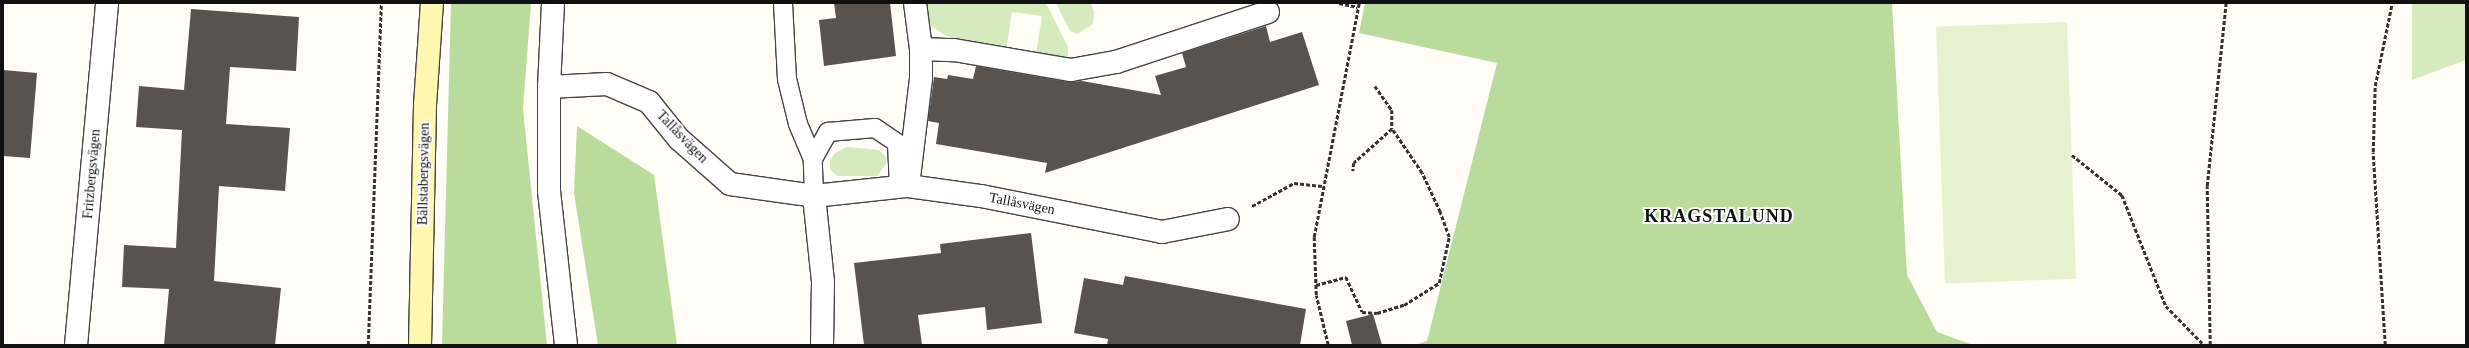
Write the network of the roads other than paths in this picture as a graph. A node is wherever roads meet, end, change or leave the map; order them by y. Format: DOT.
graph roads {
  1 [pos="107,3"];
  2 [pos="432,3"];
  3 [pos="553,3"];
  4 [pos="783,3"];
  5 [pos="915,3"];
  6 [pos="1268,12"];
  7 [pos="921,49"];
  8 [pos="549,87"];
  9 [pos="813,159"];
  10 [pos="903,186"];
  11 [pos="814,196"];
  12 [pos="1228,219"];
  13 [pos="76,345"];
  14 [pos="420,345"];
  15 [pos="566,345"];
  16 [pos="822,345"];
  1 -- 13 [label="street, Fritzbergsvägen"];
  2 -- 14 [label="street, Bällstabergsvägen"];
  3 -- 8 [label="street"];
  4 -- 9 [label="lane"];
  5 -- 7 [label="street"];
  6 -- 7 [label="street"];
  7 -- 10 [label="street"];
  8 -- 11 [label="street, Tallåsvägen"];
  8 -- 15 [label="street"];
  9 -- 10 [label="lane"];
  9 -- 11 [label="lane"];
  10 -- 11 [label="street, Tallåsvägen"];
  10 -- 12 [label="street, Tallåsvägen"];
  11 -- 16 [label="street"];
}
